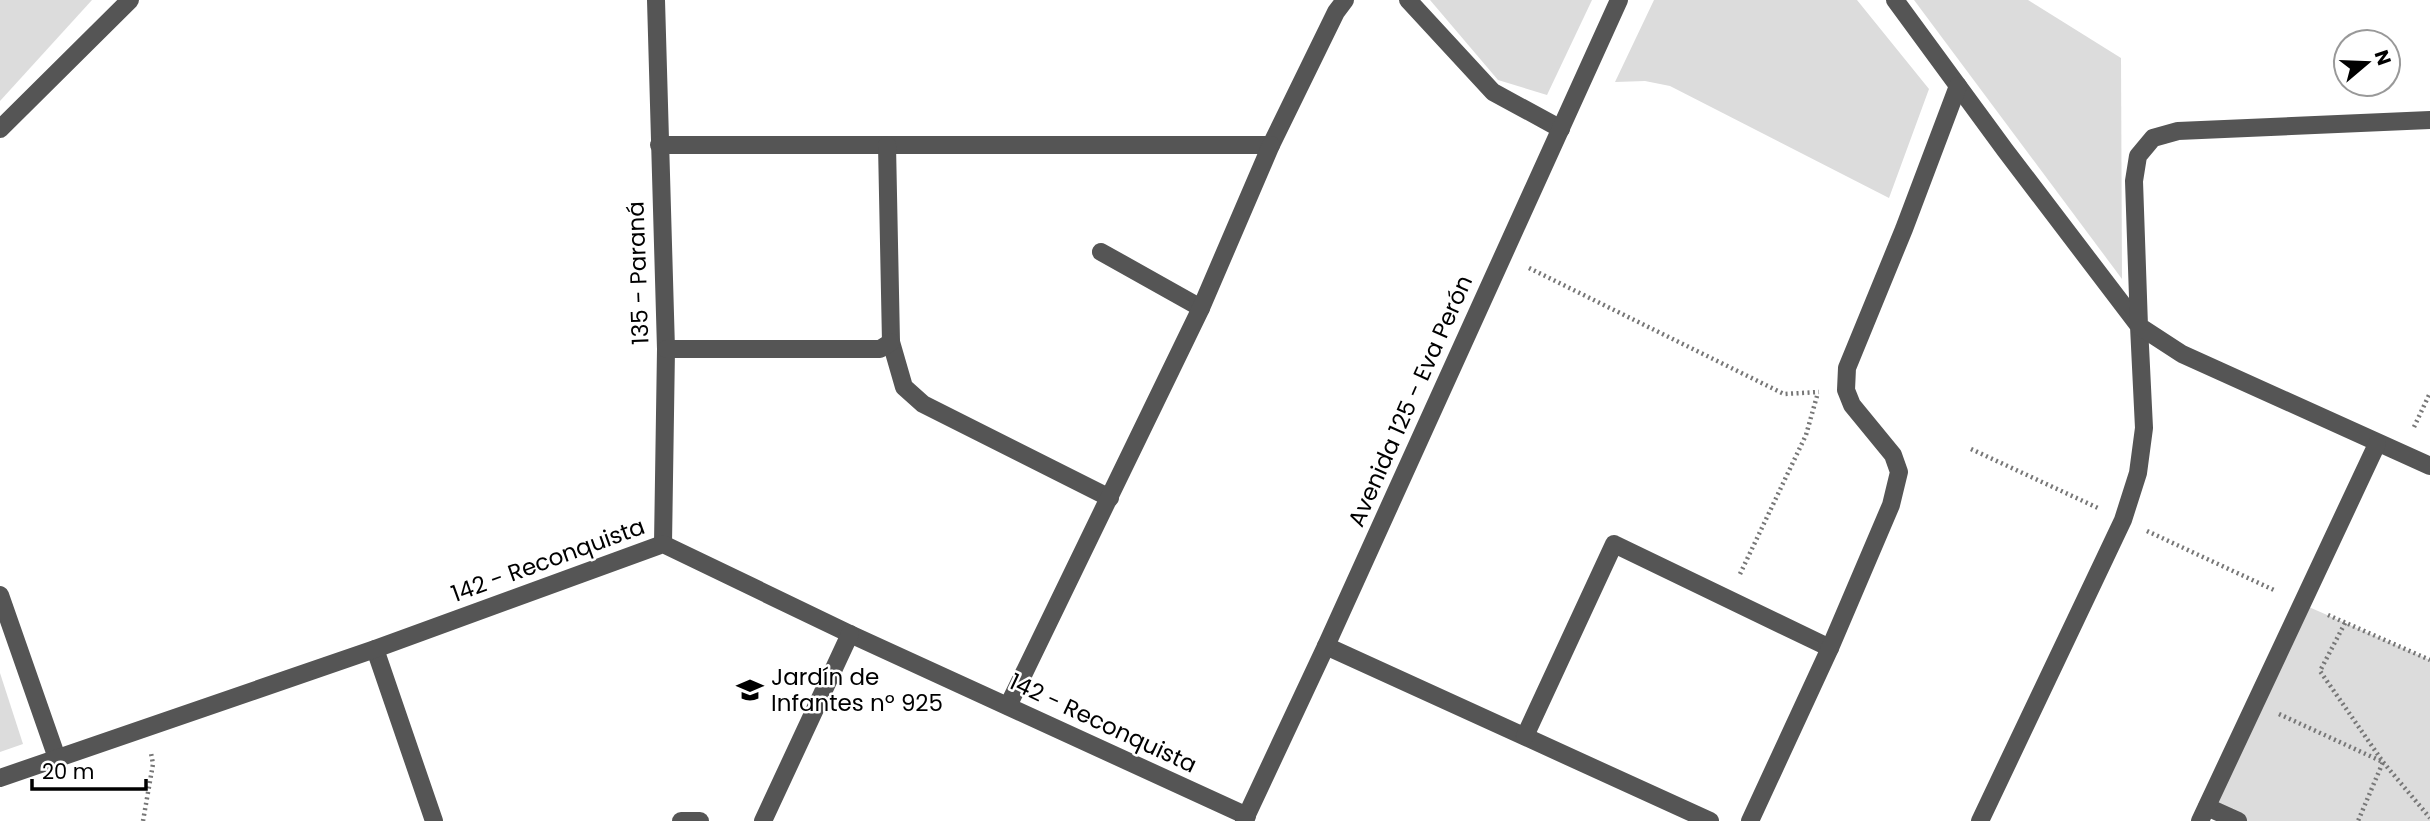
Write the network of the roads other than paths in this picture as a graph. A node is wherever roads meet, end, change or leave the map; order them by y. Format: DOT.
graph roads {
  1 [pos="130,0"];
  2 [pos="656,0"];
  3 [pos="1345,0"];
  4 [pos="1408,0"];
  5 [pos="1619,0"];
  6 [pos="1895,0"];
  7 [pos="1958,86"];
  8 [pos="2430,120"];
  9 [pos="0,129"];
  10 [pos="1561,129"];
  11 [pos="659,145"];
  12 [pos="887,145"];
  13 [pos="1271,145"];
  14 [pos="1101,252"];
  15 [pos="1201,307"];
  16 [pos="2139,327"];
  17 [pos="891,342"];
  18 [pos="666,349"];
  19 [pos="2377,444"];
  20 [pos="2430,466"];
  21 [pos="1110,498"];
  22 [pos="663,544"];
  23 [pos="0,595"];
  24 [pos="850,634"];
  25 [pos="1326,646"];
  26 [pos="1830,648"];
  27 [pos="375,649"];
  28 [pos="1008,706"];
  29 [pos="1525,736"];
  30 [pos="57,758"];
  31 [pos="0,778"];
  32 [pos="2204,814"];
  33 [pos="1245,818"];
  34 [pos="435,821"];
  35 [pos="681,821"];
  36 [pos="700,821"];
  37 [pos="763,821"];
  38 [pos="1710,821"];
  39 [pos="1750,821"];
  40 [pos="1980,821"];
  41 [pos="2238,821"];
  1 -- 9 [label="street"];
  2 -- 11 [label="street, 135 - Paraná"];
  3 -- 13 [label="street"];
  4 -- 10 [label="street"];
  5 -- 10 [label="street, Avenida 125 - Eva Perón"];
  6 -- 7 [label="street"];
  7 -- 16 [label="street"];
  7 -- 26 [label="street"];
  8 -- 16 [label="street"];
  10 -- 25 [label="street, Avenida 125 - Eva Perón"];
  11 -- 12 [label="street"];
  11 -- 18 [label="street, 135 - Paraná"];
  12 -- 13 [label="street"];
  12 -- 17 [label="street"];
  13 -- 15 [label="street"];
  14 -- 15 [label="street"];
  15 -- 21 [label="street"];
  16 -- 19 [label="street"];
  16 -- 40 [label="street"];
  17 -- 18 [label="street"];
  17 -- 21 [label="street"];
  18 -- 22 [label="street, 135 - Paraná"];
  19 -- 20 [label="street"];
  19 -- 32 [label="street"];
  21 -- 28 [label="street"];
  22 -- 24 [label="street, 142 - Reconquista"];
  22 -- 27 [label="street, 142 - Reconquista"];
  23 -- 30 [label="street"];
  24 -- 28 [label="street, 142 - Reconquista"];
  24 -- 37 [label="street"];
  25 -- 29 [label="street"];
  25 -- 33 [label="street, Avenida 125 - Eva Perón"];
  26 -- 29 [label="street"];
  26 -- 39 [label="street"];
  27 -- 30 [label="street, 142 - Reconquista"];
  27 -- 34 [label="street"];
  28 -- 33 [label="street, 142 - Reconquista"];
  29 -- 38 [label="street"];
  30 -- 31 [label="street, 142 - Reconquista"];
  32 -- 41 [label="street"];
  35 -- 36 [label="street"];
}
